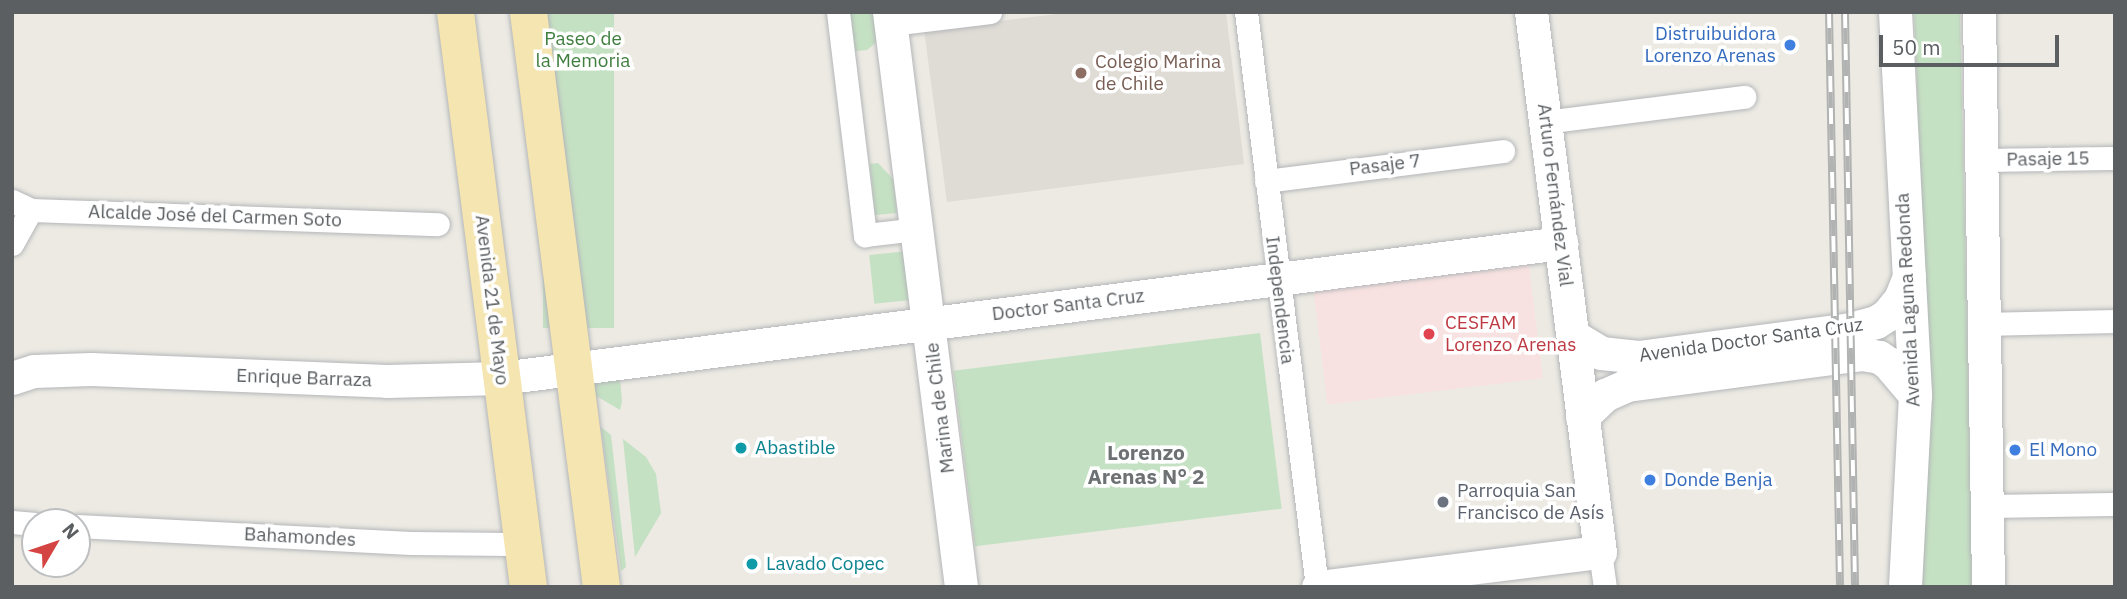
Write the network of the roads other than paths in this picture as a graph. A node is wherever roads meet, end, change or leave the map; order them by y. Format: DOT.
graph roads {
  1 [pos="455,12"];
  2 [pos="528,12"];
  3 [pos="838,12"];
  4 [pos="990,12"];
  5 [pos="1246,12"];
  6 [pos="1531,12"];
  7 [pos="1895,12"];
  8 [pos="1979,12"];
  9 [pos="890,18"];
  10 [pos="1744,97"];
  11 [pos="1545,122"];
  12 [pos="1503,150"];
  13 [pos="2115,158"];
  14 [pos="1981,160"];
  15 [pos="1266,181"];
  16 [pos="22,206"];
  17 [pos="438,224"];
  18 [pos="918,229"];
  19 [pos="1561,243"];
  20 [pos="12,244"];
  21 [pos="1909,277"];
  22 [pos="1277,279"];
  23 [pos="2115,321"];
  24 [pos="930,323"];
  25 [pos="1982,324"];
  26 [pos="1573,336"];
  27 [pos="574,368"];
  28 [pos="20,373"];
  29 [pos="501,378"];
  30 [pos="1915,395"];
  31 [pos="1582,417"];
  32 [pos="2115,504"];
  33 [pos="1986,506"];
  34 [pos="91,527"];
  35 [pos="523,544"];
  36 [pos="1600,552"];
  37 [pos="528,587"];
  38 [pos="601,587"];
  39 [pos="961,587"];
  40 [pos="1317,587"];
  41 [pos="1605,587"];
  42 [pos="1905,587"];
  43 [pos="1988,587"];
  1 -- 29 [label="main road, Avenida 21 de Mayo"];
  2 -- 27 [label="main road"];
  3 -- 18 [label="street"];
  4 -- 9 [label="street"];
  5 -- 15 [label="street, Independencia"];
  6 -- 11 [label="street, Arturo Fernández Vial"];
  7 -- 21 [label="street, Avenida Laguna Redonda"];
  8 -- 14 [label="street"];
  9 -- 18 [label="street, Marina de Chile"];
  10 -- 11 [label="street"];
  11 -- 19 [label="street, Arturo Fernández Vial"];
  12 -- 15 [label="street, Pasaje 7"];
  13 -- 14 [label="street, Pasaje 15"];
  14 -- 25 [label="street"];
  15 -- 22 [label="street, Independencia"];
  16 -- 17 [label="street, Alcalde José del Carmen Soto"];
  16 -- 20 [label="street, Alcalde José del Carmen Soto"];
  18 -- 24 [label="street, Marina de Chile"];
  19 -- 22 [label="street, Doctor Santa Cruz"];
  19 -- 26 [label="street, Arturo Fernández Vial"];
  21 -- 26 [label="street, Avenida Doctor Santa Cruz"];
  21 -- 30 [label="street, Avenida Laguna Redonda"];
  22 -- 24 [label="street, Doctor Santa Cruz"];
  22 -- 40 [label="street, Independencia"];
  23 -- 25 [label="street"];
  24 -- 27 [label="street, Doctor Santa Cruz"];
  24 -- 39 [label="street, Marina de Chile"];
  25 -- 33 [label="street"];
  26 -- 31 [label="street, Arturo Fernández Vial"];
  27 -- 29 [label="street, Enrique Barraza"];
  27 -- 38 [label="main road"];
  28 -- 29 [label="street, Enrique Barraza"];
  29 -- 35 [label="main road, Avenida 21 de Mayo"];
  30 -- 31 [label="street, Avenida Doctor Santa Cruz"];
  30 -- 42 [label="street, Avenida Laguna Redonda"];
  31 -- 36 [label="street, Arturo Fernández Vial"];
  32 -- 33 [label="street"];
  33 -- 43 [label="street"];
  34 -- 35 [label="street, Bahamondes"];
  35 -- 37 [label="main road, Avenida 21 de Mayo"];
  36 -- 40 [label="street"];
  36 -- 41 [label="street, Arturo Fernández Vial"];
}
